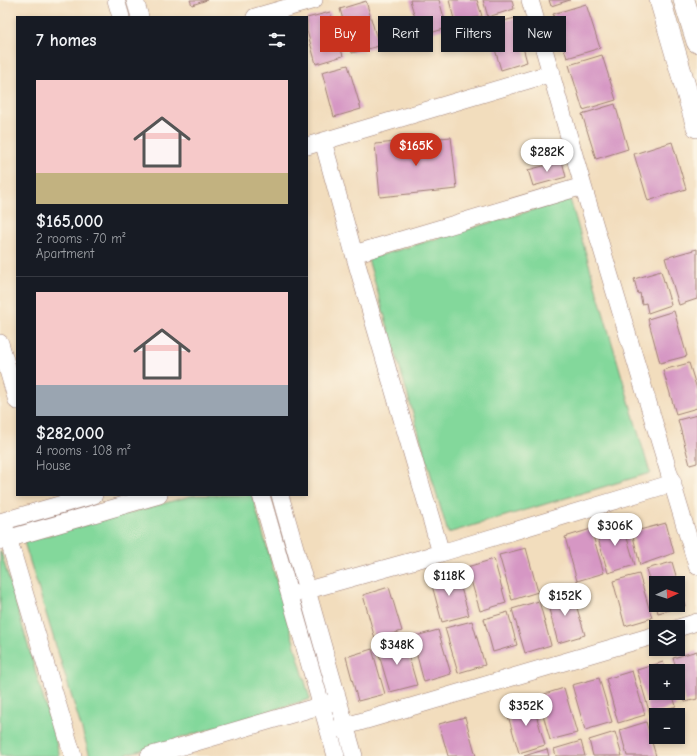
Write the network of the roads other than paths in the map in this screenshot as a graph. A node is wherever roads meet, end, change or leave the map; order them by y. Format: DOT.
graph roads {
  1 [pos="116,0"];
  2 [pos="134,0"];
  3 [pos="314,0"];
  4 [pos="530,0"];
  5 [pos="660,0"];
  6 [pos="684,0"];
  7 [pos="121,16"];
  8 [pos="140,16"];
  9 [pos="258,16"];
  10 [pos="697,42"];
  11 [pos="552,73"];
  12 [pos="695,114"];
  13 [pos="315,144"];
  14 [pos="583,186"];
  15 [pos="354,254"];
  16 [pos="0,344"];
  17 [pos="16,398"];
  18 [pos="672,483"];
  19 [pos="87,496"];
  20 [pos="156,496"];
  21 [pos="261,496"];
  22 [pos="280,496"];
  23 [pos="46,502"];
  24 [pos="2,522"];
  25 [pos="4,540"];
  26 [pos="442,553"];
  27 [pos="697,566"];
  28 [pos="307,590"];
  29 [pos="290,595"];
  30 [pos="697,622"];
  31 [pos="685,626"];
  32 [pos="649,636"];
  33 [pos="338,700"];
  34 [pos="322,705"];
  35 [pos="337,729"];
  36 [pos="74,756"];
  37 [pos="149,756"];
  38 [pos="336,756"];
  39 [pos="354,756"];
  1 -- 7 [label="street"];
  2 -- 8 [label="street"];
  3 -- 9 [label="street"];
  4 -- 11 [label="street"];
  5 -- 12 [label="street"];
  6 -- 10 [label="street"];
  11 -- 13 [label="street"];
  11 -- 14 [label="street"];
  13 -- 15 [label="street"];
  14 -- 15 [label="street"];
  14 -- 18 [label="street"];
  15 -- 26 [label="street"];
  16 -- 17 [label="street"];
  18 -- 26 [label="street"];
  18 -- 27 [label="street"];
  19 -- 23 [label="street"];
  20 -- 25 [label="street"];
  21 -- 29 [label="street"];
  22 -- 28 [label="street"];
  23 -- 24 [label="street"];
  24 -- 25 [label="street"];
  25 -- 36 [label="street"];
  26 -- 28 [label="street"];
  28 -- 29 [label="street"];
  28 -- 33 [label="street"];
  29 -- 34 [label="street"];
  30 -- 31 [label="street"];
  32 -- 35 [label="street"];
  33 -- 34 [label="street"];
  33 -- 35 [label="street"];
  34 -- 35 [label="street"];
  34 -- 37 [label="street"];
  35 -- 38 [label="street"];
  35 -- 39 [label="street"];
}
